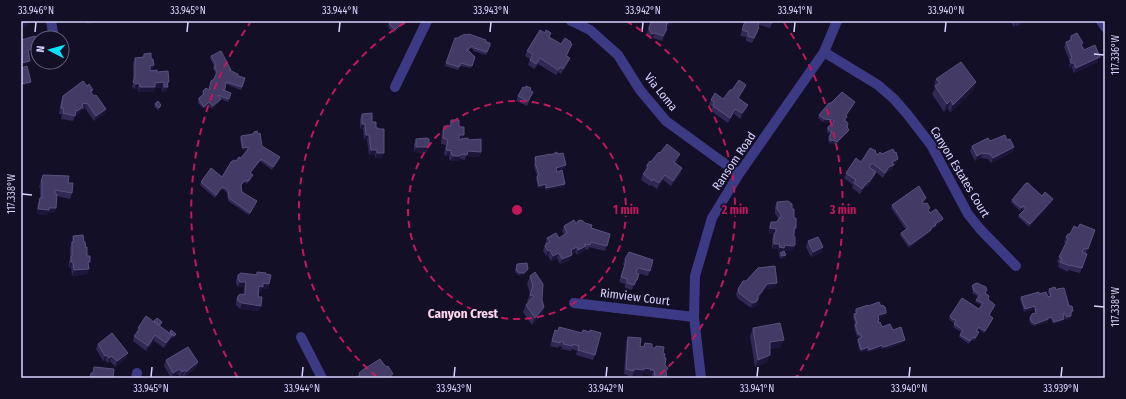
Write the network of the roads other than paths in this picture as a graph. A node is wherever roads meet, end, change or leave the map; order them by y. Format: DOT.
graph roads {
  1 [pos="427,21"];
  2 [pos="570,21"];
  3 [pos="837,21"];
  4 [pos="1101,21"];
  5 [pos="1105,27"];
  6 [pos="824,52"];
  7 [pos="395,87"];
  8 [pos="739,174"];
  9 [pos="1016,266"];
  10 [pos="574,303"];
  11 [pos="694,317"];
  12 [pos="302,337"];
  13 [pos="322,378"];
  14 [pos="700,378"];
  1 -- 7 [label="street"];
  2 -- 8 [label="street, Via Loma"];
  3 -- 6 [label="street, Ransom Road"];
  4 -- 5 [label="street"];
  6 -- 8 [label="street, Ransom Road"];
  6 -- 9 [label="street, Canyon Estates Court"];
  8 -- 11 [label="street, Ransom Road"];
  10 -- 11 [label="street, Rimview Court"];
  11 -- 14 [label="street, Ransom Road"];
  12 -- 13 [label="street"];
}
